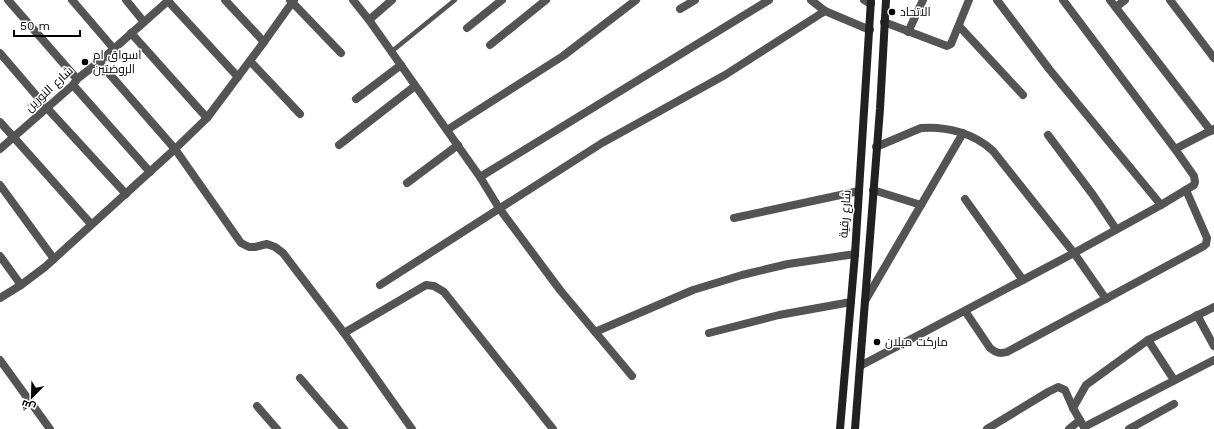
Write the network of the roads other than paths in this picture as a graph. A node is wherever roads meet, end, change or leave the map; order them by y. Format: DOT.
graph roads {
  1 [pos="8,0"];
  2 [pos="72,0"];
  3 [pos="126,0"];
  4 [pos="169,0"];
  5 [pos="224,0"];
  6 [pos="354,0"];
  7 [pos="392,0"];
  8 [pos="455,0"];
  9 [pos="502,0"];
  10 [pos="546,0"];
  11 [pos="636,0"];
  12 [pos="695,0"];
  13 [pos="769,0"];
  14 [pos="811,0"];
  15 [pos="886,0"];
  16 [pos="923,0"];
  17 [pos="969,0"];
  18 [pos="997,0"];
  19 [pos="1062,0"];
  20 [pos="1110,0"];
  21 [pos="1125,0"];
  22 [pos="1170,0"];
  23 [pos="292,1"];
  24 [pos="869,1"];
  25 [pos="1116,7"];
  26 [pos="680,9"];
  27 [pos="825,11"];
  28 [pos="369,20"];
  29 [pos="144,22"];
  30 [pos="884,22"];
  31 [pos="959,26"];
  32 [pos="467,28"];
  33 [pos="870,30"];
  34 [pos="908,32"];
  35 [pos="131,33"];
  36 [pos="264,42"];
  37 [pos="490,45"];
  38 [pos="114,49"];
  39 [pos="391,52"];
  40 [pos="0,53"];
  41 [pos="341,53"];
  42 [pos="1214,58"];
  43 [pos="250,61"];
  44 [pos="98,62"];
  45 [pos="401,65"];
  46 [pos="238,77"];
  47 [pos="75,82"];
  48 [pos="416,86"];
  49 [pos="1023,95"];
  50 [pos="356,99"];
  51 [pos="48,108"];
  52 [pos="864,108"];
  53 [pos="880,109"];
  54 [pos="300,114"];
  55 [pos="207,118"];
  56 [pos="0,122"];
  57 [pos="447,130"];
  58 [pos="1212,130"];
  59 [pos="963,133"];
  60 [pos="1048,135"];
  61 [pos="14,138"];
  62 [pos="338,145"];
  63 [pos="458,145"];
  64 [pos="861,147"];
  65 [pos="876,147"];
  66 [pos="0,149"];
  67 [pos="176,149"];
  68 [pos="1175,149"];
  69 [pos="150,172"];
  70 [pos="480,177"];
  71 [pos="407,183"];
  72 [pos="0,185"];
  73 [pos="873,190"];
  74 [pos="1186,190"];
  75 [pos="859,191"];
  76 [pos="126,194"];
  77 [pos="965,199"];
  78 [pos="1161,205"];
  79 [pos="921,206"];
  80 [pos="499,208"];
  81 [pos="734,218"];
  82 [pos="91,224"];
  83 [pos="1116,229"];
  84 [pos="1074,253"];
  85 [pos="855,254"];
  86 [pos="0,256"];
  87 [pos="54,259"];
  88 [pos="1024,280"];
  89 [pos="21,285"];
  90 [pos="380,285"];
  91 [pos="0,298"];
  92 [pos="1106,299"];
  93 [pos="865,301"];
  94 [pos="851,302"];
  95 [pos="1214,306"];
  96 [pos="965,311"];
  97 [pos="1197,315"];
  98 [pos="344,332"];
  99 [pos="595,332"];
  100 [pos="709,333"];
  101 [pos="1148,340"];
  102 [pos="1214,346"];
  103 [pos="0,360"];
  104 [pos="1214,360"];
  105 [pos="860,366"];
  106 [pos="632,376"];
  107 [pos="300,378"];
  108 [pos="1174,380"];
  109 [pos="1174,404"];
  110 [pos="257,406"];
  111 [pos="1073,408"];
  112 [pos="1083,425"];
  113 [pos="50,429"];
  114 [pos="277,429"];
  115 [pos="344,429"];
  116 [pos="412,429"];
  117 [pos="553,429"];
  118 [pos="840,429"];
  119 [pos="855,429"];
  120 [pos="987,429"];
  121 [pos="1069,429"];
  122 [pos="1129,429"];
  1 -- 47 [label="street"];
  2 -- 38 [label="street"];
  3 -- 29 [label="street"];
  4 -- 29 [label="street, شارع النورين"];
  4 -- 46 [label="street"];
  5 -- 36 [label="street"];
  6 -- 28 [label="street"];
  7 -- 28 [label="street"];
  8 -- 39 [label="lane"];
  9 -- 32 [label="street"];
  10 -- 37 [label="street"];
  11 -- 57 [label="street"];
  12 -- 26 [label="street"];
  13 -- 70 [label="street"];
  14 -- 27 [label="street"];
  15 -- 30 [label="street"];
  16 -- 34 [label="street"];
  17 -- 31 [label="street"];
  18 -- 78 [label="street"];
  19 -- 68 [label="street"];
  20 -- 25 [label="street"];
  21 -- 25 [label="street"];
  22 -- 42 [label="street"];
  23 -- 36 [label="street"];
  23 -- 41 [label="street"];
  24 -- 33 [label="street, شارع رقية"];
  25 -- 58 [label="street"];
  27 -- 33 [label="street"];
  27 -- 80 [label="street"];
  28 -- 39 [label="street"];
  29 -- 35 [label="street, شارع النورين"];
  30 -- 34 [label="street"];
  30 -- 53 [label="street"];
  31 -- 34 [label="street"];
  31 -- 49 [label="street"];
  33 -- 52 [label="street, شارع رقية"];
  35 -- 38 [label="street, شارع النورين"];
  35 -- 55 [label="street"];
  36 -- 43 [label="street"];
  38 -- 44 [label="street, شارع النورين"];
  39 -- 45 [label="street"];
  40 -- 51 [label="street"];
  43 -- 46 [label="street"];
  43 -- 54 [label="street"];
  44 -- 47 [label="street, شارع النورين"];
  44 -- 67 [label="street"];
  45 -- 48 [label="street"];
  45 -- 50 [label="street"];
  46 -- 55 [label="street"];
  47 -- 51 [label="street, شارع النورين"];
  47 -- 69 [label="street"];
  48 -- 57 [label="street"];
  48 -- 62 [label="street"];
  51 -- 61 [label="street, شارع النورين"];
  51 -- 76 [label="street"];
  52 -- 53 [label="street"];
  52 -- 64 [label="street, شارع رقية"];
  53 -- 65 [label="street"];
  55 -- 67 [label="street"];
  56 -- 61 [label="street"];
  57 -- 63 [label="street"];
  58 -- 68 [label="street"];
  59 -- 65 [label="street"];
  59 -- 79 [label="street"];
  59 -- 84 [label="street"];
  60 -- 83 [label="street"];
  61 -- 66 [label="street, شارع النورين"];
  61 -- 82 [label="street"];
  63 -- 70 [label="street"];
  63 -- 71 [label="street"];
  64 -- 65 [label="street"];
  64 -- 75 [label="street, شارع رقية"];
  65 -- 73 [label="street"];
  67 -- 69 [label="street"];
  67 -- 98 [label="street"];
  68 -- 74 [label="street"];
  69 -- 76 [label="street"];
  70 -- 80 [label="street"];
  72 -- 87 [label="street"];
  73 -- 79 [label="street"];
  73 -- 93 [label="street"];
  74 -- 78 [label="street"];
  74 -- 92 [label="street"];
  75 -- 81 [label="street"];
  75 -- 85 [label="street, شارع رقية"];
  76 -- 82 [label="street"];
  77 -- 88 [label="street"];
  78 -- 83 [label="street"];
  79 -- 93 [label="street"];
  80 -- 90 [label="street"];
  80 -- 99 [label="street"];
  82 -- 87 [label="street"];
  83 -- 84 [label="street"];
  84 -- 88 [label="street"];
  84 -- 92 [label="street"];
  85 -- 94 [label="street, شارع رقية"];
  85 -- 99 [label="street"];
  86 -- 89 [label="street"];
  87 -- 89 [label="street"];
  88 -- 96 [label="street"];
  89 -- 91 [label="street"];
  92 -- 96 [label="street"];
  93 -- 105 [label="street"];
  94 -- 100 [label="street"];
  94 -- 118 [label="street, شارع رقية"];
  95 -- 97 [label="street"];
  96 -- 105 [label="street"];
  97 -- 101 [label="street"];
  97 -- 102 [label="street"];
  98 -- 116 [label="street"];
  98 -- 117 [label="street"];
  99 -- 106 [label="street"];
  101 -- 108 [label="street"];
  101 -- 111 [label="street"];
  103 -- 113 [label="street"];
  104 -- 108 [label="street"];
  105 -- 119 [label="street"];
  107 -- 115 [label="street"];
  108 -- 112 [label="street"];
  109 -- 122 [label="street"];
  110 -- 114 [label="street"];
  111 -- 112 [label="street"];
  111 -- 120 [label="street"];
  112 -- 121 [label="street"];
}
